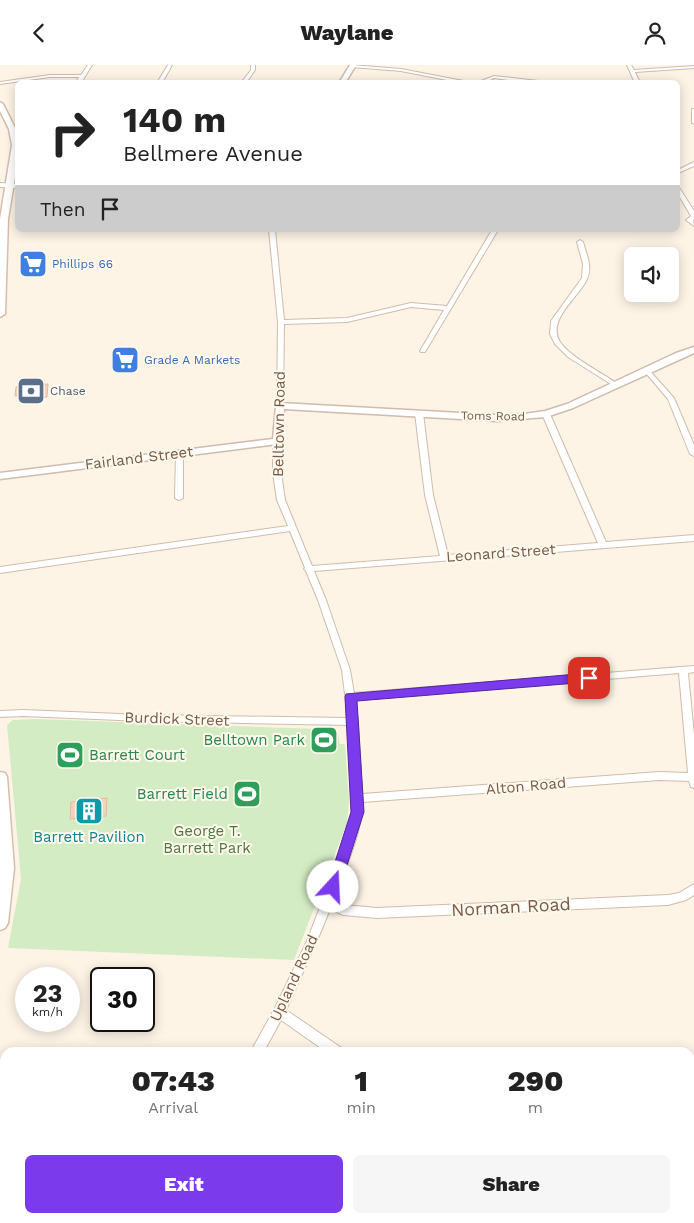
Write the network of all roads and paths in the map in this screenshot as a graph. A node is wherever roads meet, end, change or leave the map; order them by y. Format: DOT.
graph roads {
  1 [pos="90,65"];
  2 [pos="170,65"];
  3 [pos="253,65"];
  4 [pos="352,65"];
  5 [pos="629,65"];
  6 [pos="693,68"];
  7 [pos="632,71"];
  8 [pos="81,76"];
  9 [pos="21,80"];
  10 [pos="79,80"];
  11 [pos="161,80"];
  12 [pos="245,80"];
  13 [pos="344,80"];
  14 [pos="456,80"];
  15 [pos="486,80"];
  16 [pos="520,80"];
  17 [pos="636,80"];
  18 [pos="15,81"];
  19 [pos="0,83"];
  20 [pos="0,104"];
  21 [pos="694,110"];
  22 [pos="694,123"];
  23 [pos="15,137"];
  24 [pos="15,151"];
  25 [pos="694,164"];
  26 [pos="680,171"];
  27 [pos="4,185"];
  28 [pos="680,192"];
  29 [pos="694,217"];
  30 [pos="2,219"];
  31 [pos="694,224"];
  32 [pos="272,232"];
  33 [pos="494,232"];
  34 [pos="580,242"];
  35 [pos="0,266"];
  36 [pos="448,308"];
  37 [pos="0,314"];
  38 [pos="281,322"];
  39 [pos="694,350"];
  40 [pos="423,351"];
  41 [pos="647,371"];
  42 [pos="616,385"];
  43 [pos="280,406"];
  44 [pos="419,413"];
  45 [pos="546,414"];
  46 [pos="278,441"];
  47 [pos="179,453"];
  48 [pos="694,454"];
  49 [pos="0,476"];
  50 [pos="179,498"];
  51 [pos="291,528"];
  52 [pos="694,538"];
  53 [pos="603,545"];
  54 [pos="444,557"];
  55 [pos="308,569"];
  56 [pos="0,570"];
  57 [pos="694,669"];
  58 [pos="683,670"];
  59 [pos="350,697"];
  60 [pos="0,714"];
  61 [pos="353,722"];
  62 [pos="0,777"];
  63 [pos="694,779"];
  64 [pos="358,798"];
  65 [pos="4,879"];
  66 [pos="694,889"];
  67 [pos="327,903"];
  68 [pos="0,923"];
  69 [pos="279,1012"];
  70 [pos="259,1047"];
  71 [pos="330,1047"];
  1 -- 8 [label="street"];
  2 -- 11 [label="street"];
  3 -- 12 [label="street"];
  4 -- 13 [label="street"];
  4 -- 14 [label="street"];
  5 -- 7 [label="street"];
  6 -- 7 [label="street"];
  7 -- 17 [label="street"];
  8 -- 9 [label="street"];
  8 -- 10 [label="street"];
  15 -- 16 [label="street"];
  18 -- 19 [label="street"];
  20 -- 23 [label="main road"];
  21 -- 22 [label="street"];
  24 -- 27 [label="main road"];
  25 -- 26 [label="street"];
  27 -- 30 [label="main road"];
  28 -- 29 [label="street"];
  29 -- 31 [label="street"];
  30 -- 35 [label="main road"];
  32 -- 38 [label="street, Belltown Road"];
  33 -- 36 [label="street"];
  34 -- 42 [label="street"];
  35 -- 37 [label="main road"];
  36 -- 38 [label="street"];
  36 -- 40 [label="street"];
  38 -- 43 [label="street, Belltown Road"];
  39 -- 41 [label="street, Toms Road"];
  41 -- 42 [label="street, Toms Road"];
  41 -- 48 [label="street"];
  42 -- 45 [label="street, Toms Road"];
  43 -- 44 [label="street, Toms Road"];
  43 -- 46 [label="street, Belltown Road"];
  44 -- 45 [label="street, Toms Road"];
  44 -- 54 [label="street"];
  45 -- 53 [label="street"];
  46 -- 47 [label="street, Fairland Street"];
  46 -- 51 [label="street, Belltown Road"];
  47 -- 49 [label="street, Fairland Street"];
  47 -- 50 [label="street"];
  51 -- 55 [label="street, Belltown Road"];
  51 -- 56 [label="street"];
  52 -- 53 [label="street, Leonard Street"];
  53 -- 54 [label="street, Leonard Street"];
  54 -- 55 [label="street, Leonard Street"];
  55 -- 59 [label="street, Belltown Road"];
  57 -- 58 [label="street"];
  58 -- 59 [label="street"];
  58 -- 63 [label="street"];
  59 -- 61 [label="street, Upland Road"];
  60 -- 61 [label="street, Burdick Street"];
  61 -- 64 [label="street, Upland Road"];
  62 -- 65 [label="main road"];
  63 -- 64 [label="street, Alton Road"];
  64 -- 67 [label="street, Upland Road"];
  65 -- 68 [label="main road"];
  66 -- 67 [label="street, Norman Road"];
  67 -- 69 [label="street, Upland Road"];
  69 -- 70 [label="street, Upland Road"];
  69 -- 71 [label="street"];
}
